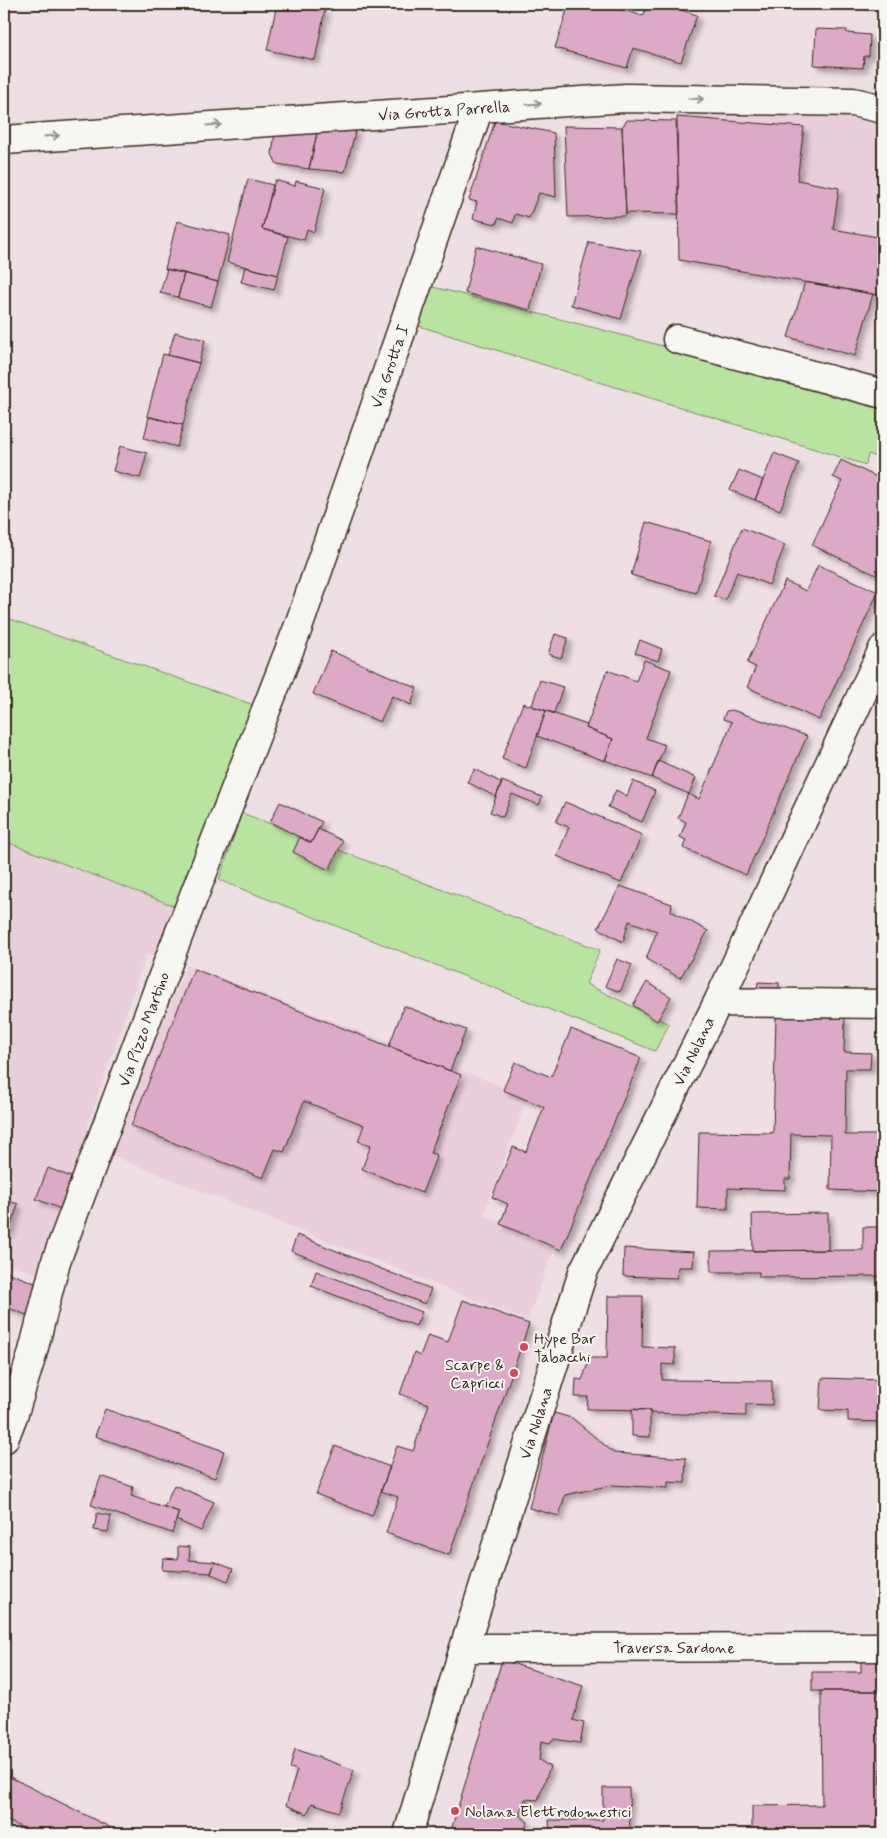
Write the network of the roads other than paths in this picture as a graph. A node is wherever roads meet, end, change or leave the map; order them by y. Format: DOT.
graph roads {
  1 [pos="479,108"];
  2 [pos="883,109"];
  3 [pos="4,140"];
  4 [pos="677,339"];
  5 [pos="883,394"];
  6 [pos="299,625"];
  7 [pos="883,649"];
  8 [pos="718,1002"];
  9 [pos="883,1004"];
  10 [pos="4,1439"];
  11 [pos="883,1647"];
  12 [pos="464,1648"];
  13 [pos="408,1834"];
  1 -- 2 [label="street, Via Grotta Parrella, one-way"];
  3 -- 1 [label="street, Via Grotta Parrella, one-way"];
  1 -- 6 [label="street, Via Grotta I"];
  4 -- 5 [label="street"];
  6 -- 10 [label="street, Via Pizzo Martino"];
  7 -- 8 [label="street, Via Nolana"];
  8 -- 9 [label="street, Via Nolana"];
  8 -- 12 [label="street, Via Nolana"];
  11 -- 12 [label="street, Traversa Sardone"];
  12 -- 13 [label="street, Via Nolana"];
}
